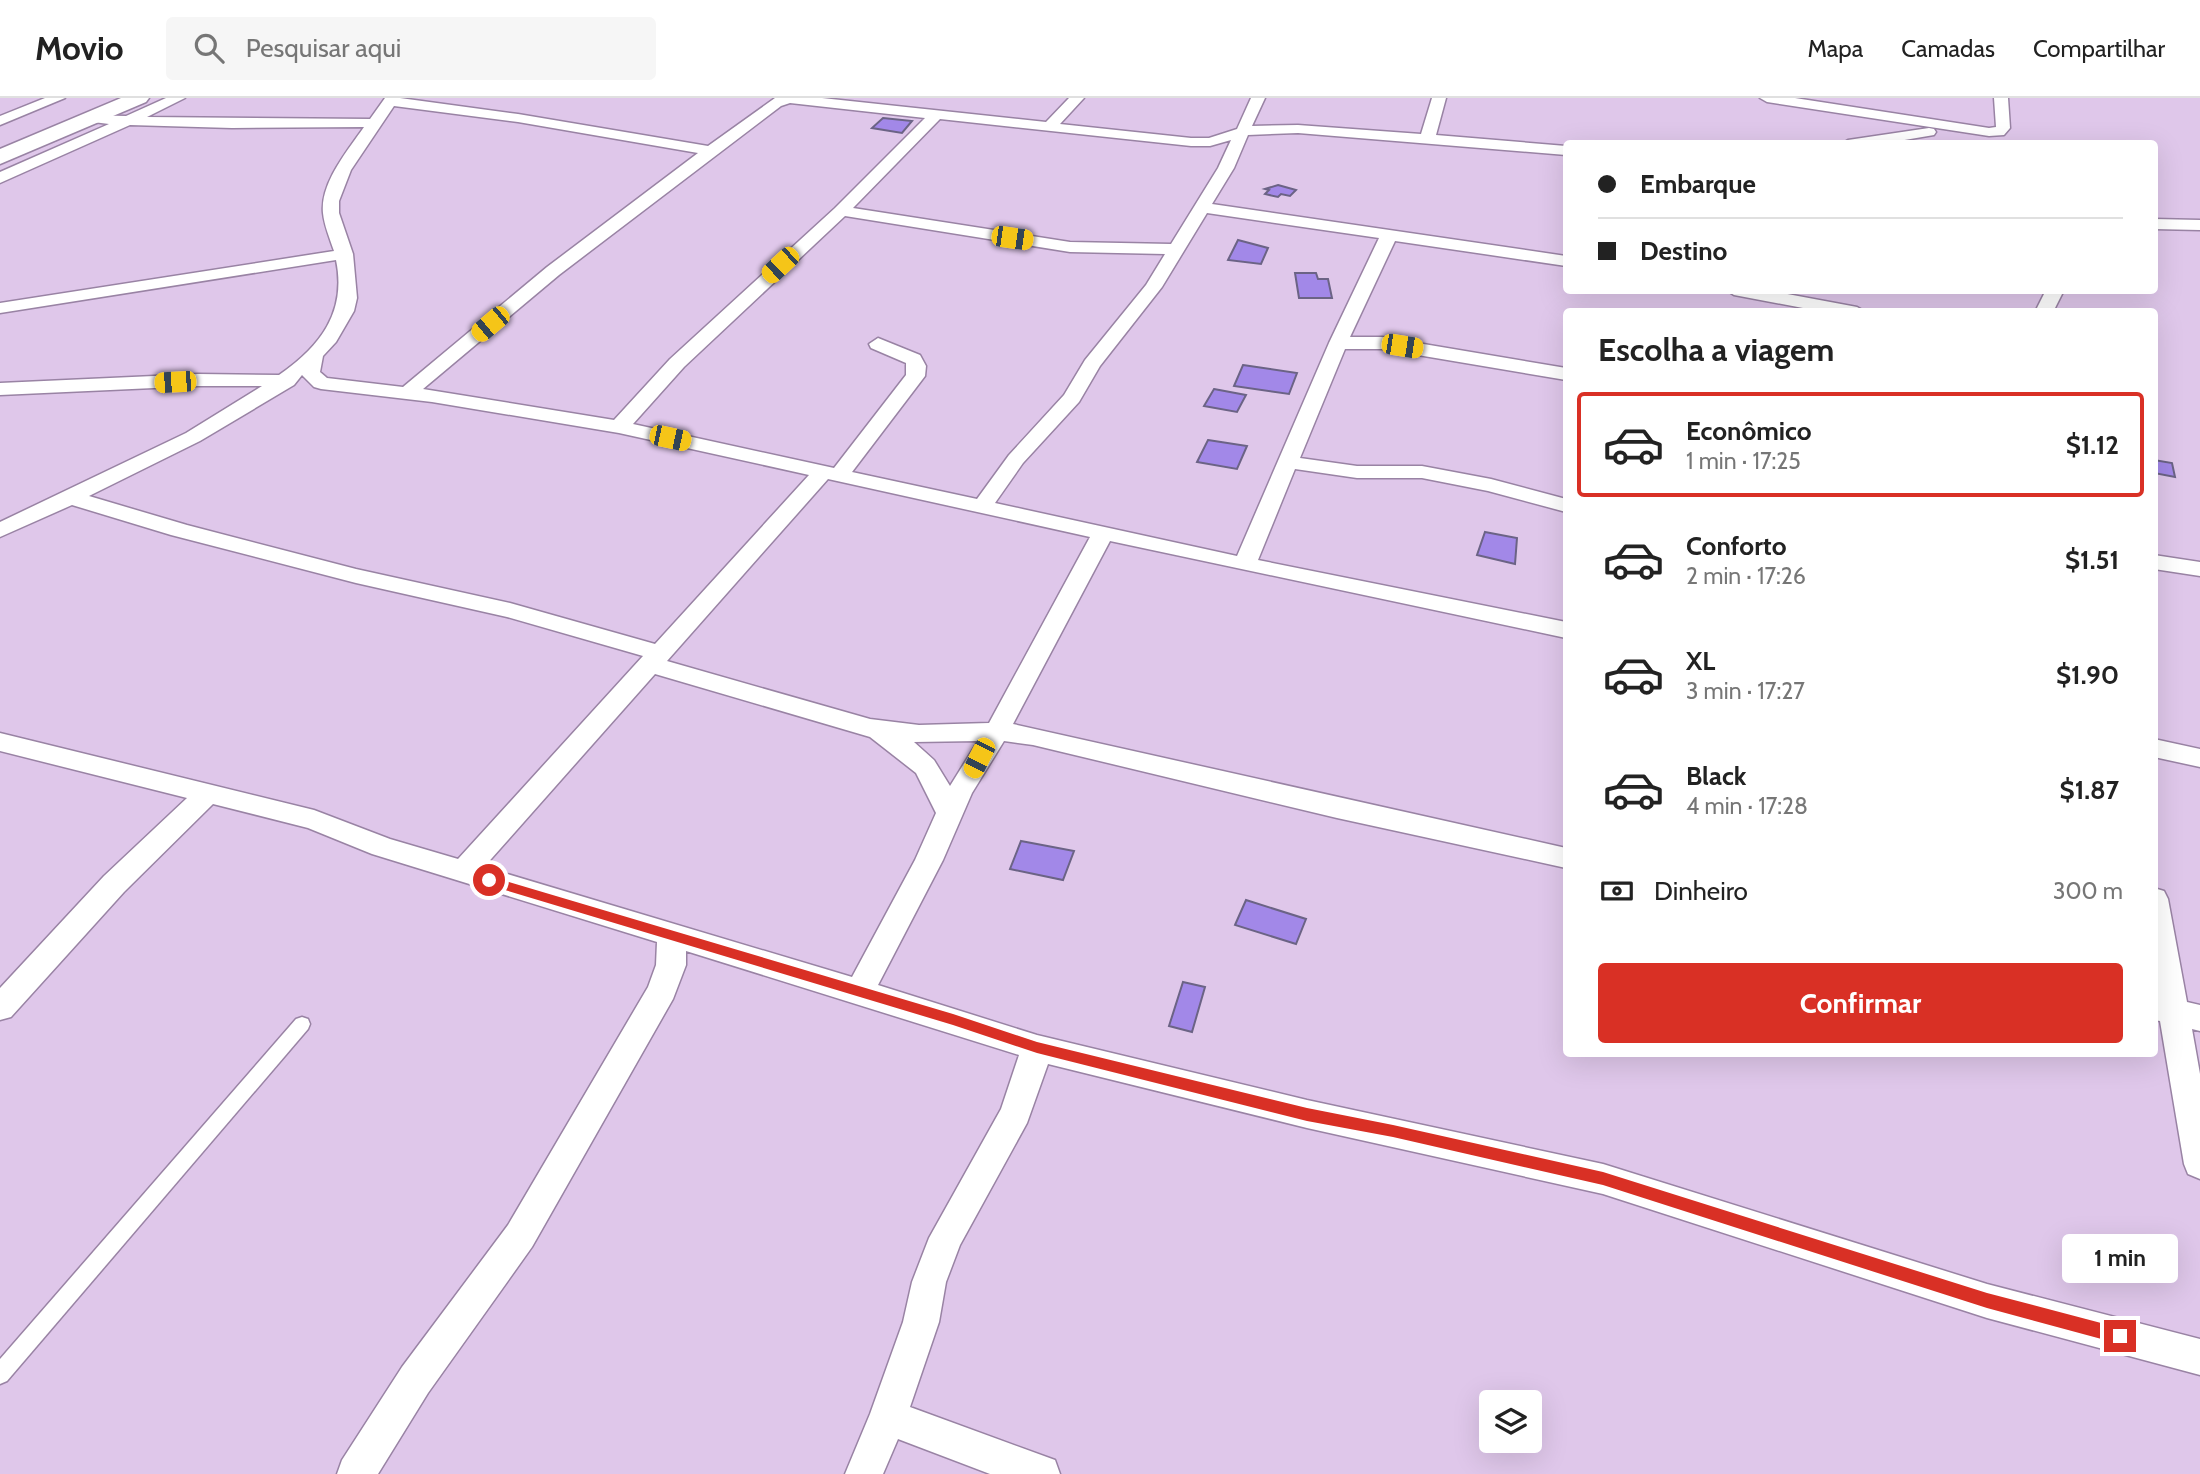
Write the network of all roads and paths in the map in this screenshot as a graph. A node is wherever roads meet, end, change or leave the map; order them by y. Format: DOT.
graph roads {
  1 [pos="102,98"];
  2 [pos="139,98"];
  3 [pos="178,98"];
  4 [pos="1077,98"];
  5 [pos="1258,98"];
  6 [pos="1439,98"];
  7 [pos="1768,98"];
  8 [pos="2001,98"];
  9 [pos="784,99"];
  10 [pos="1884,99"];
  11 [pos="392,100"];
  12 [pos="58,107"];
  13 [pos="0,112"];
  14 [pos="20,113"];
  15 [pos="937,114"];
  16 [pos="1880,117"];
  17 [pos="90,118"];
  18 [pos="0,121"];
  19 [pos="124,121"];
  20 [pos="374,123"];
  21 [pos="1049,127"];
  22 [pos="1961,128"];
  23 [pos="1245,131"];
  24 [pos="1427,139"];
  25 [pos="0,140"];
  26 [pos="1876,140"];
  27 [pos="1191,142"];
  28 [pos="711,150"];
  29 [pos="1563,150"];
  30 [pos="0,157"];
  31 [pos="1226,168"];
  32 [pos="0,178"];
  33 [pos="1202,207"];
  34 [pos="841,211"];
  35 [pos="2158,224"];
  36 [pos="2200,225"];
  37 [pos="1389,235"];
  38 [pos="1177,248"];
  39 [pos="345,254"];
  40 [pos="1563,261"];
  41 [pos="1756,294"];
  42 [pos="1835,308"];
  43 [pos="0,309"];
  44 [pos="1338,343"];
  45 [pos="878,344"];
  46 [pos="314,356"];
  47 [pos="1563,373"];
  48 [pos="287,381"];
  49 [pos="0,389"];
  50 [pos="406,394"];
  51 [pos="618,427"];
  52 [pos="1287,462"];
  53 [pos="831,474"];
  54 [pos="68,497"];
  55 [pos="983,505"];
  56 [pos="1563,505"];
  57 [pos="0,530"];
  58 [pos="1104,532"];
  59 [pos="2158,563"];
  60 [pos="1245,564"];
  61 [pos="2200,569"];
  62 [pos="1563,629"];
  63 [pos="655,659"];
  64 [pos="870,728"];
  65 [pos="997,731"];
  66 [pos="0,742"];
  67 [pos="2158,749"];
  68 [pos="2200,758"];
  69 [pos="208,793"];
  70 [pos="950,815"];
  71 [pos="1563,857"];
  72 [pos="463,872"];
  73 [pos="2158,921"];
  74 [pos="672,936"];
  75 [pos="860,991"];
  76 [pos="0,1008"];
  77 [pos="2175,1012"];
  78 [pos="302,1024"];
  79 [pos="1037,1048"];
  80 [pos="2200,1164"];
  81 [pos="2200,1357"];
  82 [pos="0,1374"];
  83 [pos="888,1417"];
  84 [pos="356,1474"];
  85 [pos="864,1474"];
  86 [pos="1041,1474"];
  1 -- 12 [label="main road"];
  2 -- 17 [label="main road"];
  3 -- 19 [label="street"];
  4 -- 21 [label="street"];
  5 -- 23 [label="street"];
  6 -- 24 [label="street"];
  7 -- 16 [label="street"];
  8 -- 22 [label="street"];
  9 -- 15 [label="street"];
  9 -- 28 [label="street"];
  10 -- 16 [label="street"];
  11 -- 20 [label="street"];
  11 -- 28 [label="street"];
  12 -- 14 [label="street"];
  12 -- 25 [label="main road"];
  13 -- 14 [label="street"];
  14 -- 18 [label="street"];
  15 -- 21 [label="street"];
  15 -- 34 [label="street"];
  16 -- 22 [label="street"];
  17 -- 19 [label="street"];
  17 -- 30 [label="main road"];
  19 -- 20 [label="street"];
  19 -- 32 [label="street"];
  20 -- 39 [label="street"];
  21 -- 27 [label="street"];
  22 -- 26 [label="street"];
  23 -- 24 [label="street"];
  23 -- 27 [label="street"];
  23 -- 31 [label="street"];
  24 -- 29 [label="street"];
  27 -- 31 [label="street"];
  28 -- 50 [label="street"];
  31 -- 33 [label="street"];
  33 -- 37 [label="street"];
  33 -- 38 [label="street"];
  34 -- 38 [label="street"];
  34 -- 51 [label="street"];
  35 -- 36 [label="street"];
  37 -- 40 [label="street"];
  37 -- 44 [label="street"];
  38 -- 55 [label="street"];
  39 -- 43 [label="street"];
  39 -- 46 [label="street"];
  41 -- 42 [label="street"];
  44 -- 47 [label="street"];
  44 -- 52 [label="street"];
  45 -- 53 [label="street"];
  46 -- 48 [label="street"];
  46 -- 50 [label="street"];
  48 -- 49 [label="street"];
  48 -- 54 [label="street"];
  50 -- 51 [label="street"];
  51 -- 53 [label="street"];
  52 -- 56 [label="street"];
  52 -- 60 [label="street"];
  53 -- 55 [label="street"];
  53 -- 63 [label="street"];
  54 -- 57 [label="street"];
  54 -- 63 [label="street"];
  55 -- 58 [label="street"];
  58 -- 60 [label="street"];
  58 -- 65 [label="street"];
  59 -- 61 [label="street"];
  60 -- 62 [label="street"];
  63 -- 64 [label="street"];
  63 -- 72 [label="street"];
  64 -- 65 [label="street"];
  64 -- 70 [label="street"];
  65 -- 70 [label="street"];
  65 -- 71 [label="street"];
  66 -- 69 [label="street"];
  67 -- 68 [label="street"];
  69 -- 72 [label="street"];
  69 -- 76 [label="street"];
  70 -- 75 [label="street"];
  72 -- 74 [label="street"];
  73 -- 77 [label="street"];
  74 -- 75 [label="street"];
  74 -- 84 [label="street"];
  75 -- 79 [label="street"];
  77 -- 80 [label="street"];
  78 -- 82 [label="lane"];
  79 -- 81 [label="street"];
  79 -- 83 [label="street"];
  83 -- 85 [label="street"];
  83 -- 86 [label="street"];
}
